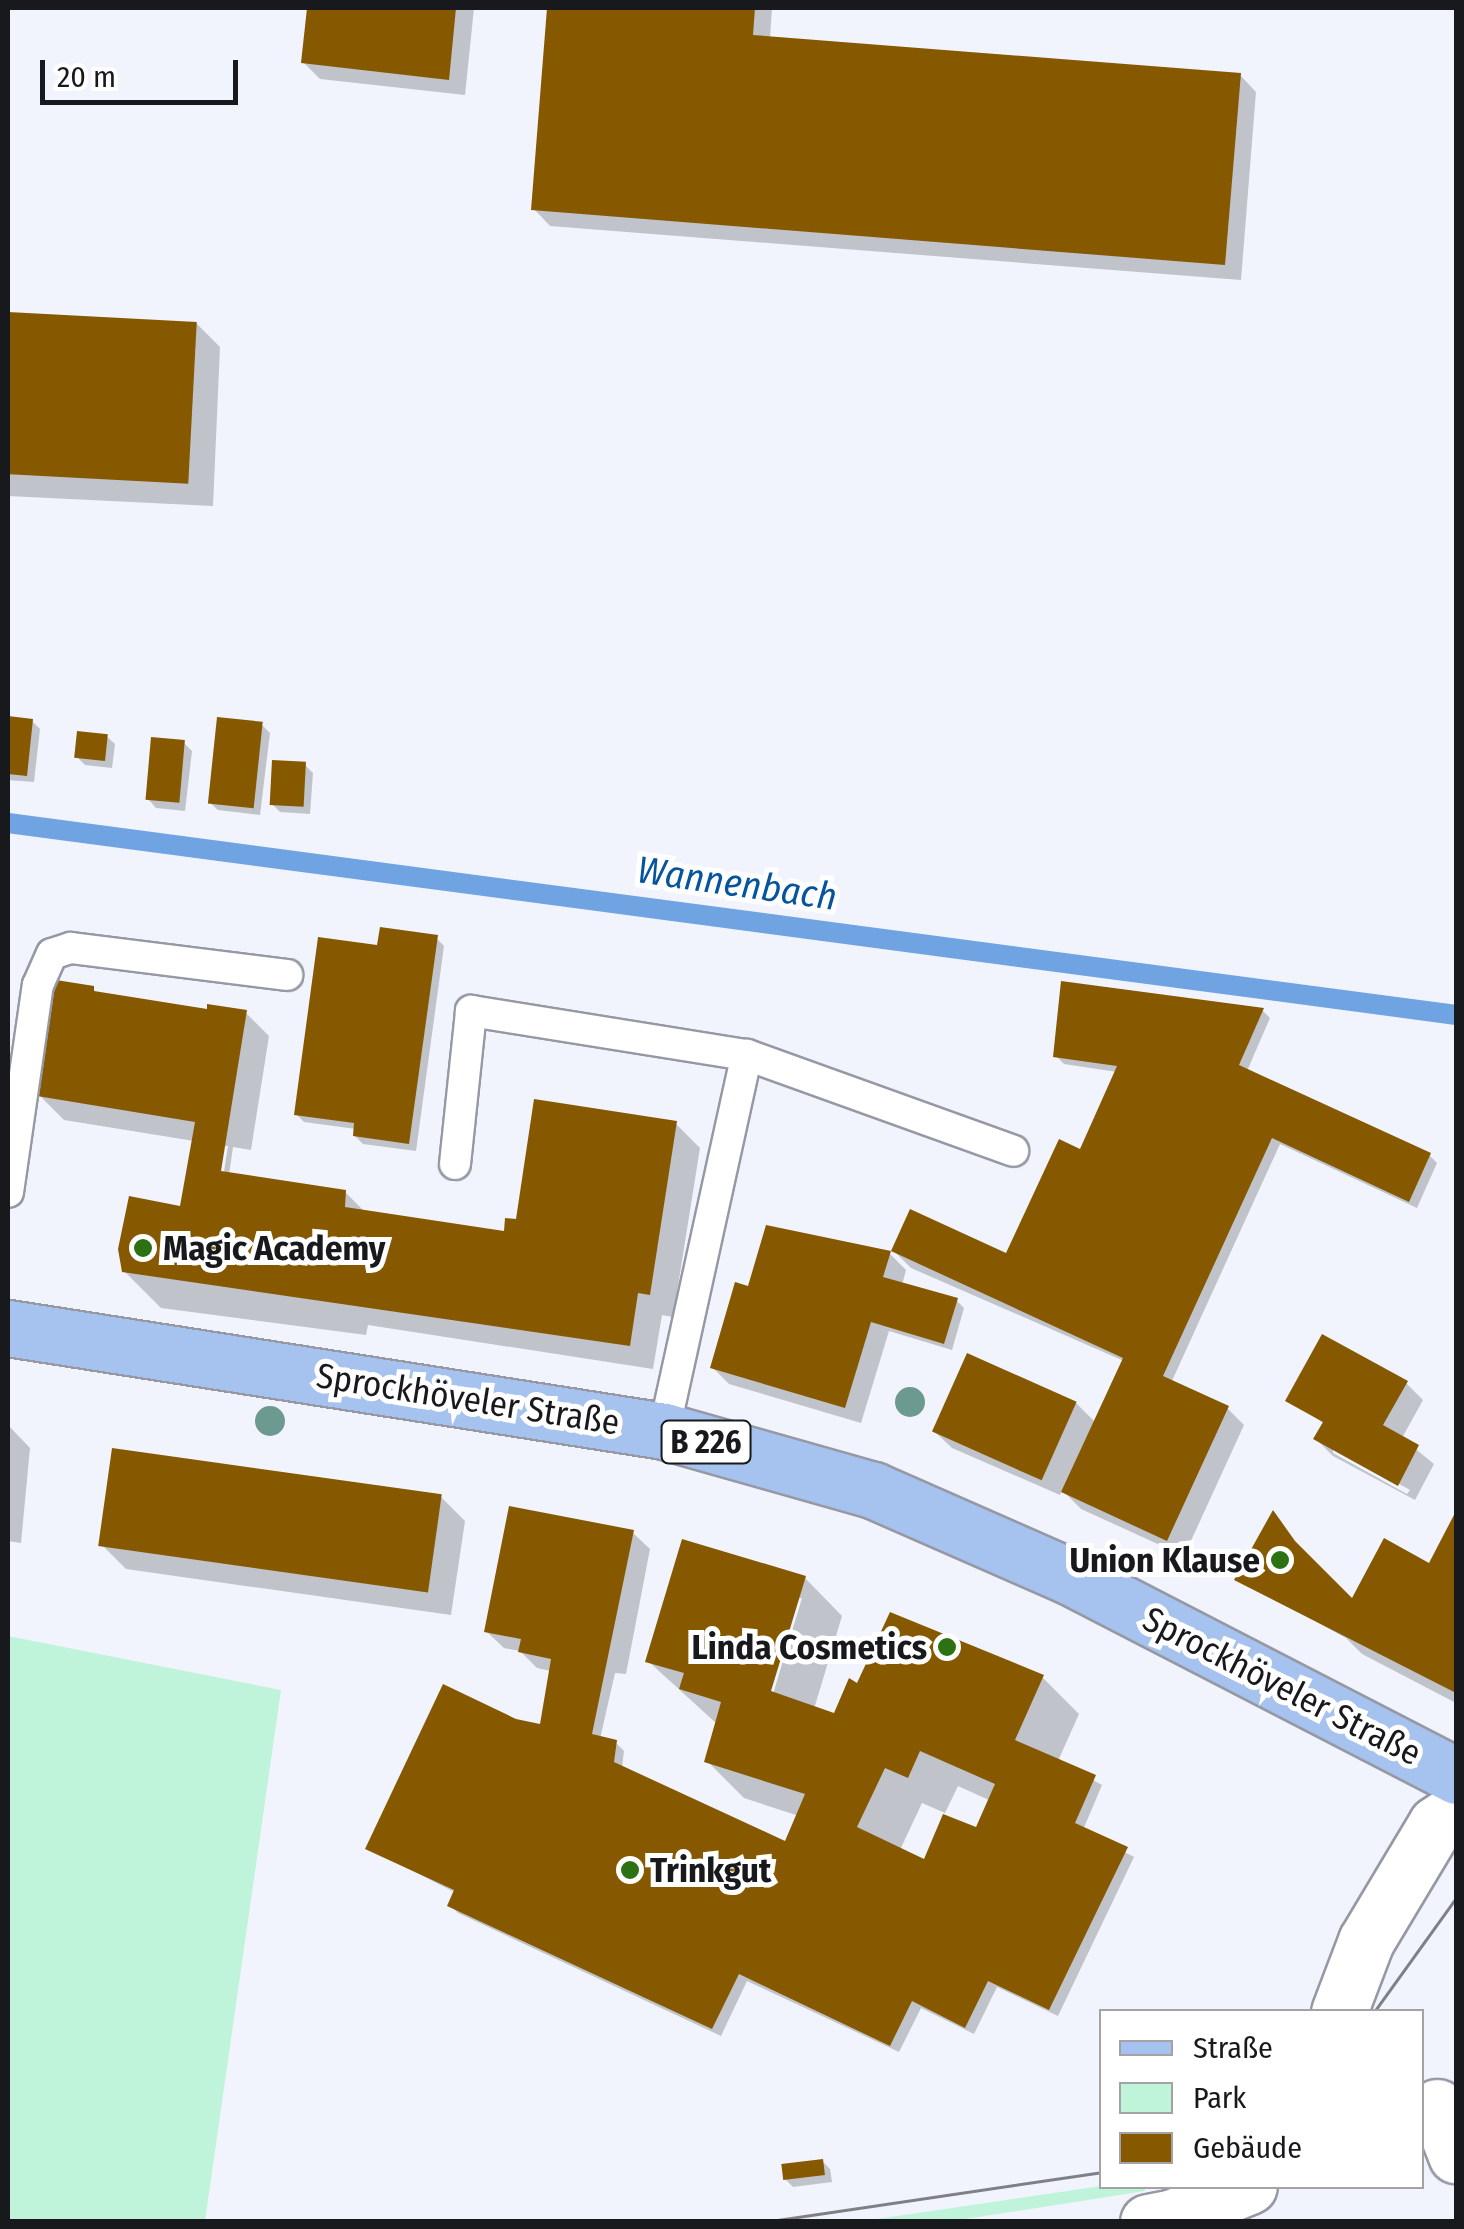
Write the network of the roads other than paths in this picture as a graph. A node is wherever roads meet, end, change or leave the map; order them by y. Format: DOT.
graph roads {
  1 [pos="286,975"];
  2 [pos="748,1055"];
  3 [pos="1012,1152"];
  4 [pos="454,1164"];
  5 [pos="8,1192"];
  6 [pos="8,1328"];
  7 [pos="664,1430"];
  8 [pos="1456,1776"];
  9 [pos="1456,1811"];
  10 [pos="1341,2009"];
  11 [pos="1242,2189"];
  12 [pos="1148,2222"];
  1 -- 5 [label="lane"];
  2 -- 3 [label="lane"];
  2 -- 4 [label="lane"];
  2 -- 7 [label="lane"];
  6 -- 7 [label="main road, Sprockhöveler Straße / B 226"];
  7 -- 8 [label="main road, Sprockhöveler Straße / B 226"];
  9 -- 10 [label="street"];
  11 -- 12 [label="street"];
}
